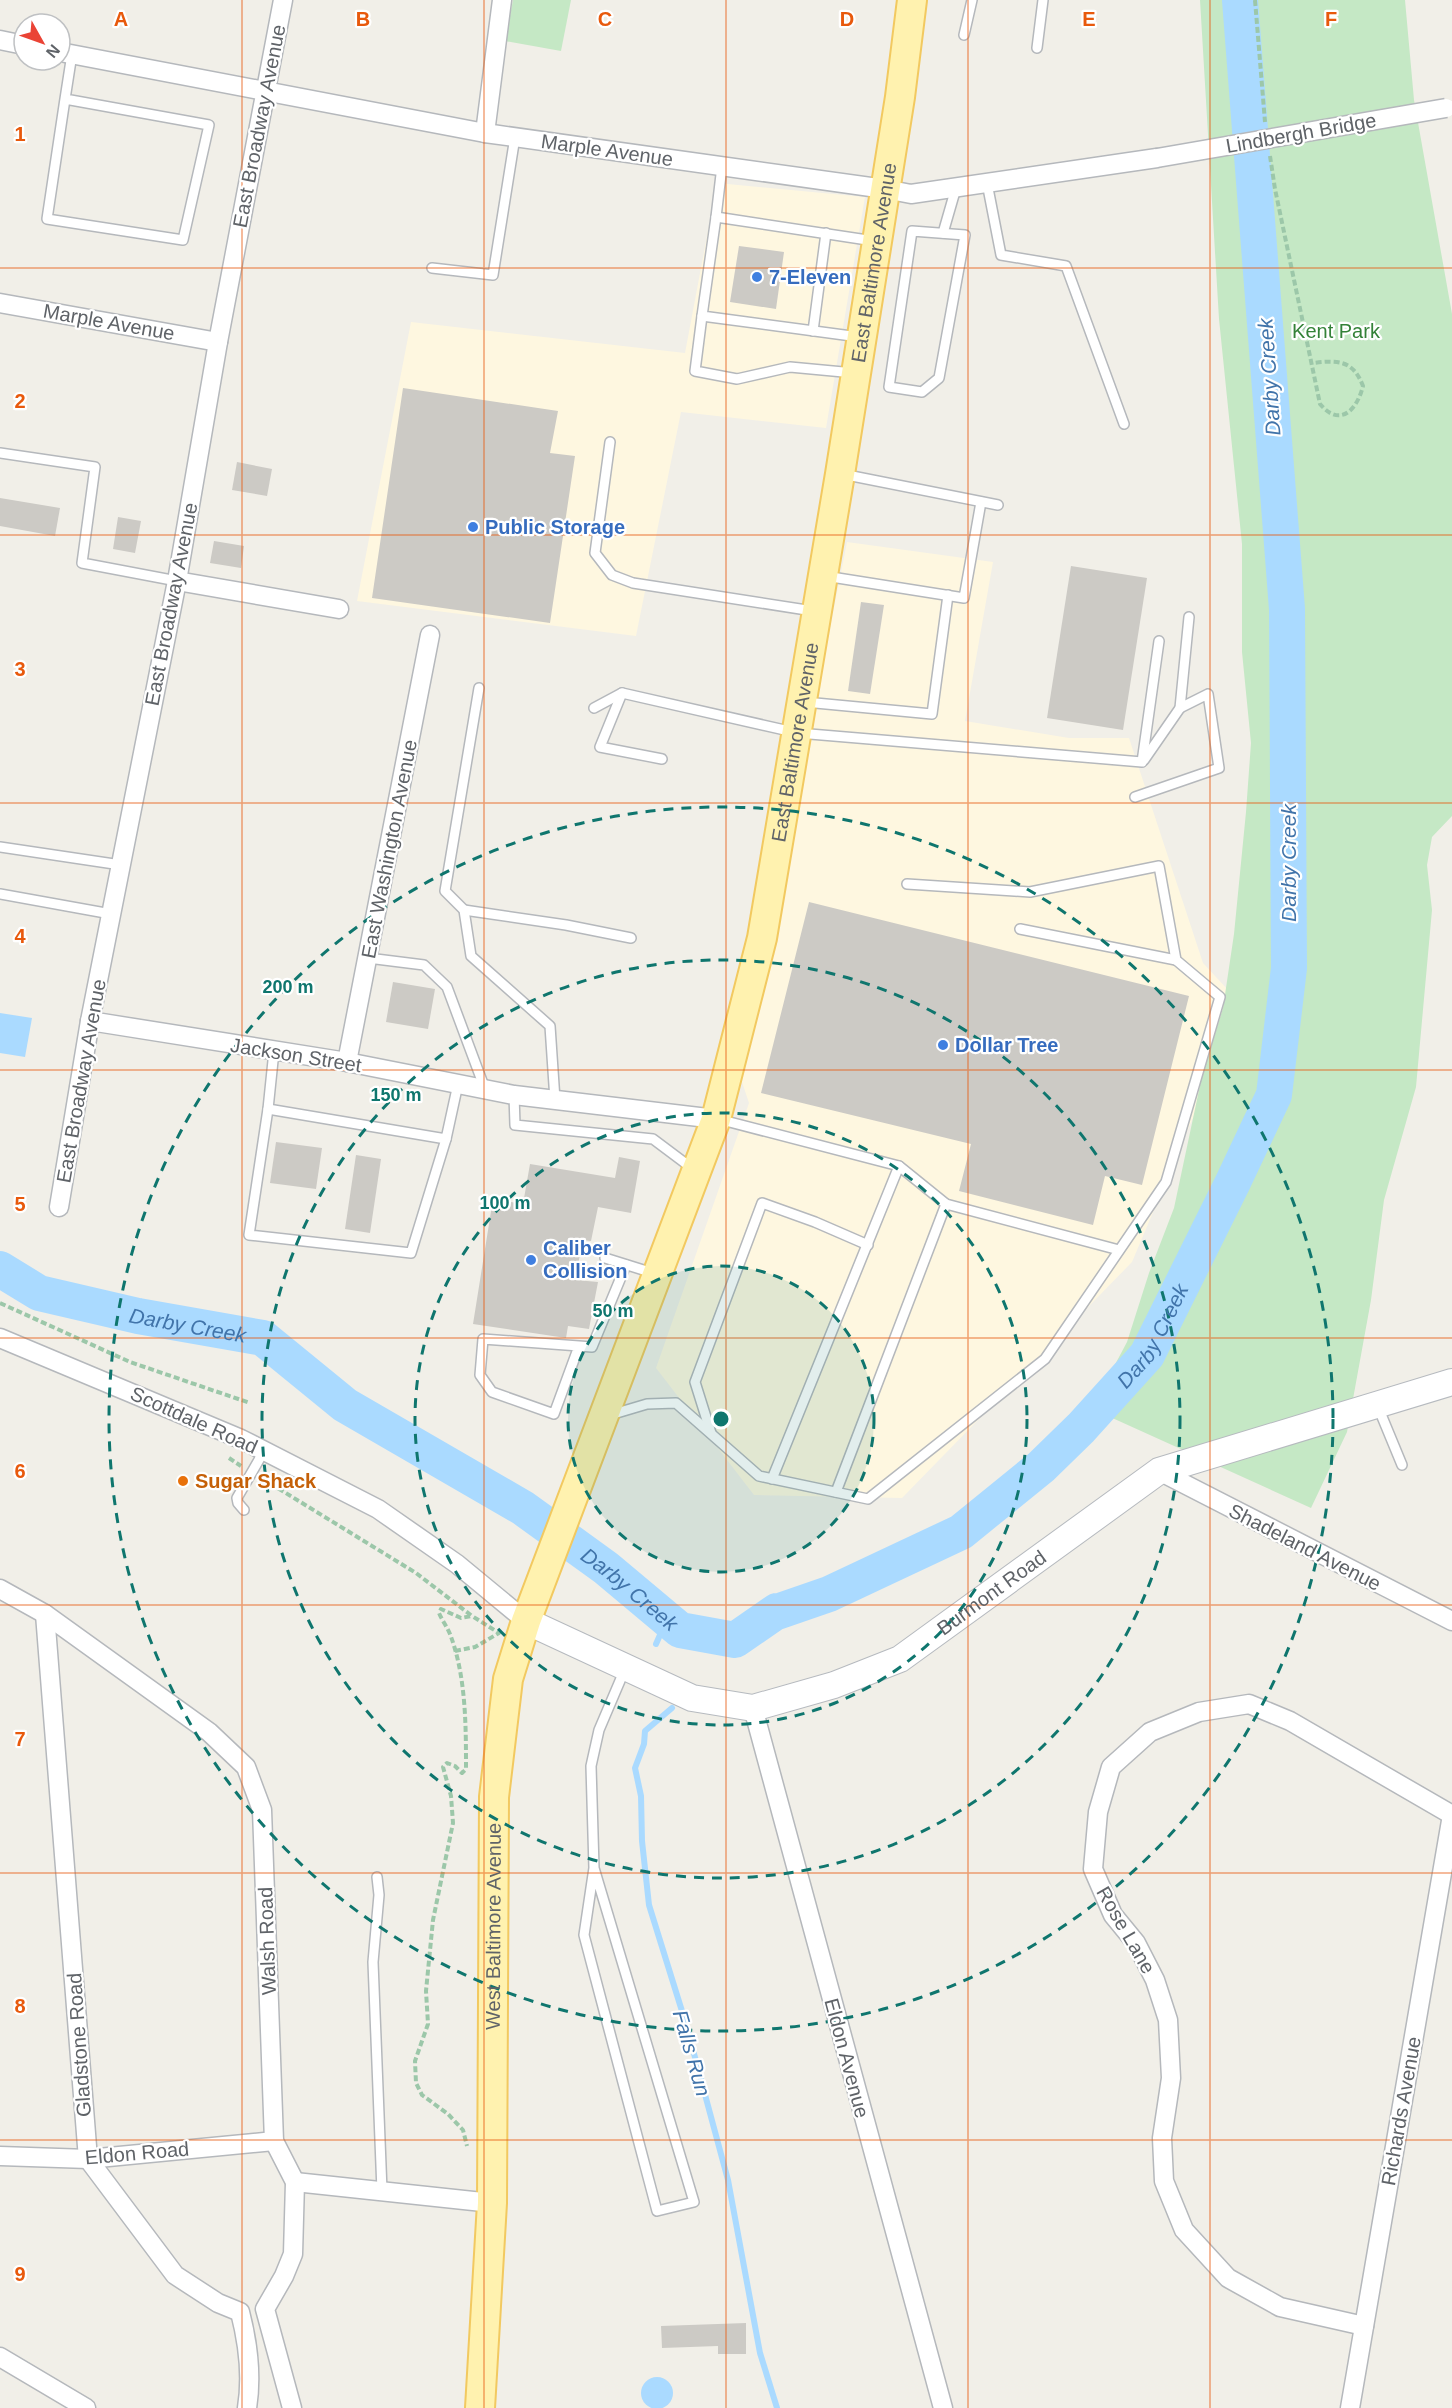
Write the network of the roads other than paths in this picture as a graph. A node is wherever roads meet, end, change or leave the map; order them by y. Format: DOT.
graph roads {
  1 [pos="283,0"];
  2 [pos="502,0"];
  3 [pos="912,0"];
  4 [pos="972,0"];
  5 [pos="1043,0"];
  6 [pos="964,35"];
  7 [pos="1037,48"];
  8 [pos="72,54"];
  9 [pos="66,72"];
  10 [pos="266,91"];
  11 [pos="65,99"];
  12 [pos="1449,108"];
  13 [pos="485,133"];
  14 [pos="515,137"];
  15 [pos="1157,158"];
  16 [pos="722,166"];
  17 [pos="987,183"];
  18 [pos="956,188"];
  19 [pos="885,189"];
  20 [pos="716,217"];
  21 [pos="826,233"];
  22 [pos="943,233"];
  23 [pos="876,241"];
  24 [pos="432,268"];
  25 [pos="0,303"];
  26 [pos="702,316"];
  27 [pos="813,331"];
  28 [pos="862,337"];
  29 [pos="218,342"];
  30 [pos="855,373"];
  31 [pos="1124,424"];
  32 [pos="610,442"];
  33 [pos="0,453"];
  34 [pos="840,474"];
  35 [pos="981,502"];
  36 [pos="998,506"];
  37 [pos="824,576"];
  38 [pos="177,580"];
  39 [pos="948,595"];
  40 [pos="339,609"];
  41 [pos="818,612"];
  42 [pos="1189,617"];
  43 [pos="430,635"];
  44 [pos="1159,641"];
  45 [pos="478,688"];
  46 [pos="622,693"];
  47 [pos="803,702"];
  48 [pos="594,708"];
  49 [pos="1180,708"];
  50 [pos="798,733"];
  51 [pos="662,759"];
  52 [pos="1142,762"];
  53 [pos="1135,797"];
  54 [pos="0,847"];
  55 [pos="121,865"];
  56 [pos="907,884"];
  57 [pos="0,894"];
  58 [pos="464,910"];
  59 [pos="111,914"];
  60 [pos="1020,929"];
  61 [pos="631,938"];
  62 [pos="368,958"];
  63 [pos="1176,960"];
  64 [pos="90,1021"];
  65 [pos="274,1051"];
  66 [pos="347,1062"];
  67 [pos="458,1084"];
  68 [pos="485,1089"];
  69 [pos="514,1095"];
  70 [pos="555,1100"];
  71 [pos="268,1109"];
  72 [pos="716,1119"];
  73 [pos="446,1139"];
  74 [pos="899,1166"];
  75 [pos="697,1173"];
  76 [pos="946,1204"];
  77 [pos="58,1207"];
  78 [pos="868,1245"];
  79 [pos="1119,1250"];
  80 [pos="605,1258"];
  81 [pos="626,1265"];
  82 [pos="659,1274"];
  83 [pos="0,1338"];
  84 [pos="579,1346"];
  85 [pos="1447,1388"];
  86 [pos="1377,1405"];
  87 [pos="605,1417"];
  88 [pos="712,1435"];
  89 [pos="264,1450"];
  90 [pos="588,1461"];
  91 [pos="1402,1465"];
  92 [pos="1159,1471"];
  93 [pos="772,1479"];
  94 [pos="836,1492"];
  95 [pos="244,1510"];
  96 [pos="0,1589"];
  97 [pos="45,1614"];
  98 [pos="526,1621"];
  99 [pos="1452,1621"];
  100 [pos="626,1667"];
  101 [pos="753,1707"];
  102 [pos="1452,1815"];
  103 [pos="594,1868"];
  104 [pos="377,1877"];
  105 [pos="274,2141"];
  106 [pos="0,2156"];
  107 [pos="88,2158"];
  108 [pos="295,2182"];
  109 [pos="382,2191"];
  110 [pos="492,2203"];
  111 [pos="266,2309"];
  112 [pos="240,2312"];
  113 [pos="1364,2326"];
  114 [pos="0,2357"];
  115 [pos="86,2408"];
  116 [pos="248,2408"];
  117 [pos="292,2408"];
  118 [pos="480,2408"];
  119 [pos="943,2408"];
  120 [pos="1350,2408"];
  1 -- 10 [label="street, East Broadway Avenue"];
  2 -- 13 [label="street"];
  3 -- 19 [label="main road, East Baltimore Avenue"];
  4 -- 6 [label="lane"];
  5 -- 7 [label="lane"];
  8 -- 10 [label="street, Marple Avenue"];
  9 -- 11 [label="lane"];
  10 -- 13 [label="street, Marple Avenue"];
  10 -- 29 [label="street, East Broadway Avenue"];
  11 -- 11 [label="lane"];
  12 -- 15 [label="street, Lindbergh Bridge, bridge"];
  13 -- 14 [label="street, Marple Avenue"];
  14 -- 16 [label="street, Marple Avenue"];
  14 -- 24 [label="lane"];
  15 -- 17 [label="street, Marple Avenue"];
  16 -- 19 [label="street, Marple Avenue"];
  16 -- 20 [label="lane"];
  17 -- 18 [label="street, Marple Avenue"];
  17 -- 31 [label="lane"];
  18 -- 19 [label="street, Marple Avenue"];
  18 -- 22 [label="lane"];
  19 -- 23 [label="main road, East Baltimore Avenue"];
  20 -- 21 [label="lane"];
  20 -- 26 [label="lane"];
  21 -- 23 [label="lane"];
  21 -- 27 [label="lane"];
  22 -- 22 [label="lane"];
  23 -- 28 [label="main road, East Baltimore Avenue"];
  25 -- 29 [label="street, Marple Avenue"];
  26 -- 27 [label="lane"];
  26 -- 30 [label="lane"];
  27 -- 28 [label="lane"];
  28 -- 30 [label="main road, East Baltimore Avenue"];
  29 -- 38 [label="street, East Broadway Avenue"];
  30 -- 34 [label="main road, East Baltimore Avenue"];
  32 -- 41 [label="lane"];
  33 -- 38 [label="lane"];
  34 -- 35 [label="lane"];
  34 -- 37 [label="main road, East Baltimore Avenue"];
  35 -- 36 [label="lane"];
  35 -- 39 [label="lane"];
  37 -- 39 [label="lane"];
  37 -- 41 [label="main road, East Baltimore Avenue"];
  38 -- 40 [label="street"];
  38 -- 55 [label="street, East Broadway Avenue"];
  39 -- 47 [label="lane"];
  41 -- 47 [label="main road, East Baltimore Avenue"];
  42 -- 49 [label="lane"];
  43 -- 62 [label="street, East Washington Avenue"];
  44 -- 52 [label="lane"];
  45 -- 58 [label="lane"];
  46 -- 48 [label="lane"];
  46 -- 50 [label="lane"];
  46 -- 51 [label="lane"];
  47 -- 50 [label="main road, East Baltimore Avenue"];
  49 -- 52 [label="lane"];
  49 -- 53 [label="lane"];
  50 -- 52 [label="lane"];
  50 -- 72 [label="main road, East Baltimore Avenue"];
  54 -- 55 [label="lane"];
  55 -- 59 [label="street, East Broadway Avenue"];
  56 -- 63 [label="lane"];
  57 -- 59 [label="lane"];
  58 -- 61 [label="lane"];
  58 -- 70 [label="lane"];
  59 -- 64 [label="street, East Broadway Avenue"];
  60 -- 63 [label="lane"];
  62 -- 66 [label="street, East Washington Avenue"];
  62 -- 68 [label="lane"];
  63 -- 79 [label="lane"];
  64 -- 65 [label="street, Jackson Street"];
  64 -- 77 [label="street, East Broadway Avenue"];
  65 -- 66 [label="street, Jackson Street"];
  65 -- 71 [label="lane"];
  66 -- 67 [label="street, Jackson Street"];
  67 -- 68 [label="street, Jackson Street"];
  67 -- 73 [label="lane"];
  68 -- 69 [label="street, Jackson Street"];
  69 -- 70 [label="street, Jackson Street"];
  69 -- 75 [label="lane"];
  70 -- 72 [label="street, Jackson Street"];
  71 -- 73 [label="lane"];
  71 -- 73 [label="lane"];
  72 -- 74 [label="lane"];
  72 -- 75 [label="main road, East Baltimore Avenue"];
  74 -- 76 [label="lane"];
  74 -- 78 [label="lane"];
  75 -- 82 [label="main road, East Baltimore Avenue"];
  76 -- 79 [label="lane"];
  76 -- 94 [label="lane"];
  78 -- 88 [label="lane"];
  78 -- 93 [label="lane"];
  79 -- 94 [label="lane"];
  80 -- 81 [label="lane"];
  81 -- 82 [label="lane"];
  81 -- 84 [label="lane"];
  82 -- 87 [label="main road, East Baltimore Avenue"];
  83 -- 89 [label="street, Scottdale Road"];
  84 -- 84 [label="lane"];
  85 -- 86 [label="street, Burmont Road"];
  86 -- 91 [label="lane"];
  86 -- 92 [label="street, Burmont Road"];
  87 -- 88 [label="lane"];
  87 -- 90 [label="main road, East Baltimore Avenue"];
  88 -- 93 [label="lane"];
  89 -- 95 [label="lane"];
  89 -- 98 [label="street, Scottdale Road"];
  90 -- 98 [label="main road, West Baltimore Avenue"];
  92 -- 99 [label="street, Shadeland Avenue"];
  92 -- 101 [label="street, Burmont Road"];
  93 -- 94 [label="lane"];
  96 -- 97 [label="street, Walsh Road"];
  97 -- 105 [label="street, Walsh Road"];
  97 -- 107 [label="street, Gladstone Road"];
  98 -- 100 [label="street, Burmont Road"];
  98 -- 110 [label="main road, West Baltimore Avenue"];
  100 -- 101 [label="street, Burmont Road"];
  100 -- 103 [label="lane"];
  101 -- 119 [label="street, Eldon Avenue"];
  102 -- 113 [label="street, Richards Avenue"];
  102 -- 113 [label="street, Rose Lane"];
  103 -- 103 [label="lane"];
  104 -- 109 [label="lane"];
  105 -- 107 [label="street, Eldon Road"];
  105 -- 108 [label="street, Walsh Road"];
  106 -- 107 [label="street, Eldon Road"];
  107 -- 112 [label="street"];
  108 -- 109 [label="street"];
  108 -- 111 [label="street, Walsh Road"];
  109 -- 110 [label="street"];
  110 -- 118 [label="main road, West Baltimore Avenue"];
  111 -- 112 [label="street"];
  111 -- 117 [label="street"];
  112 -- 116 [label="street"];
  113 -- 120 [label="street, Richards Avenue"];
  114 -- 115 [label="street"];
}
